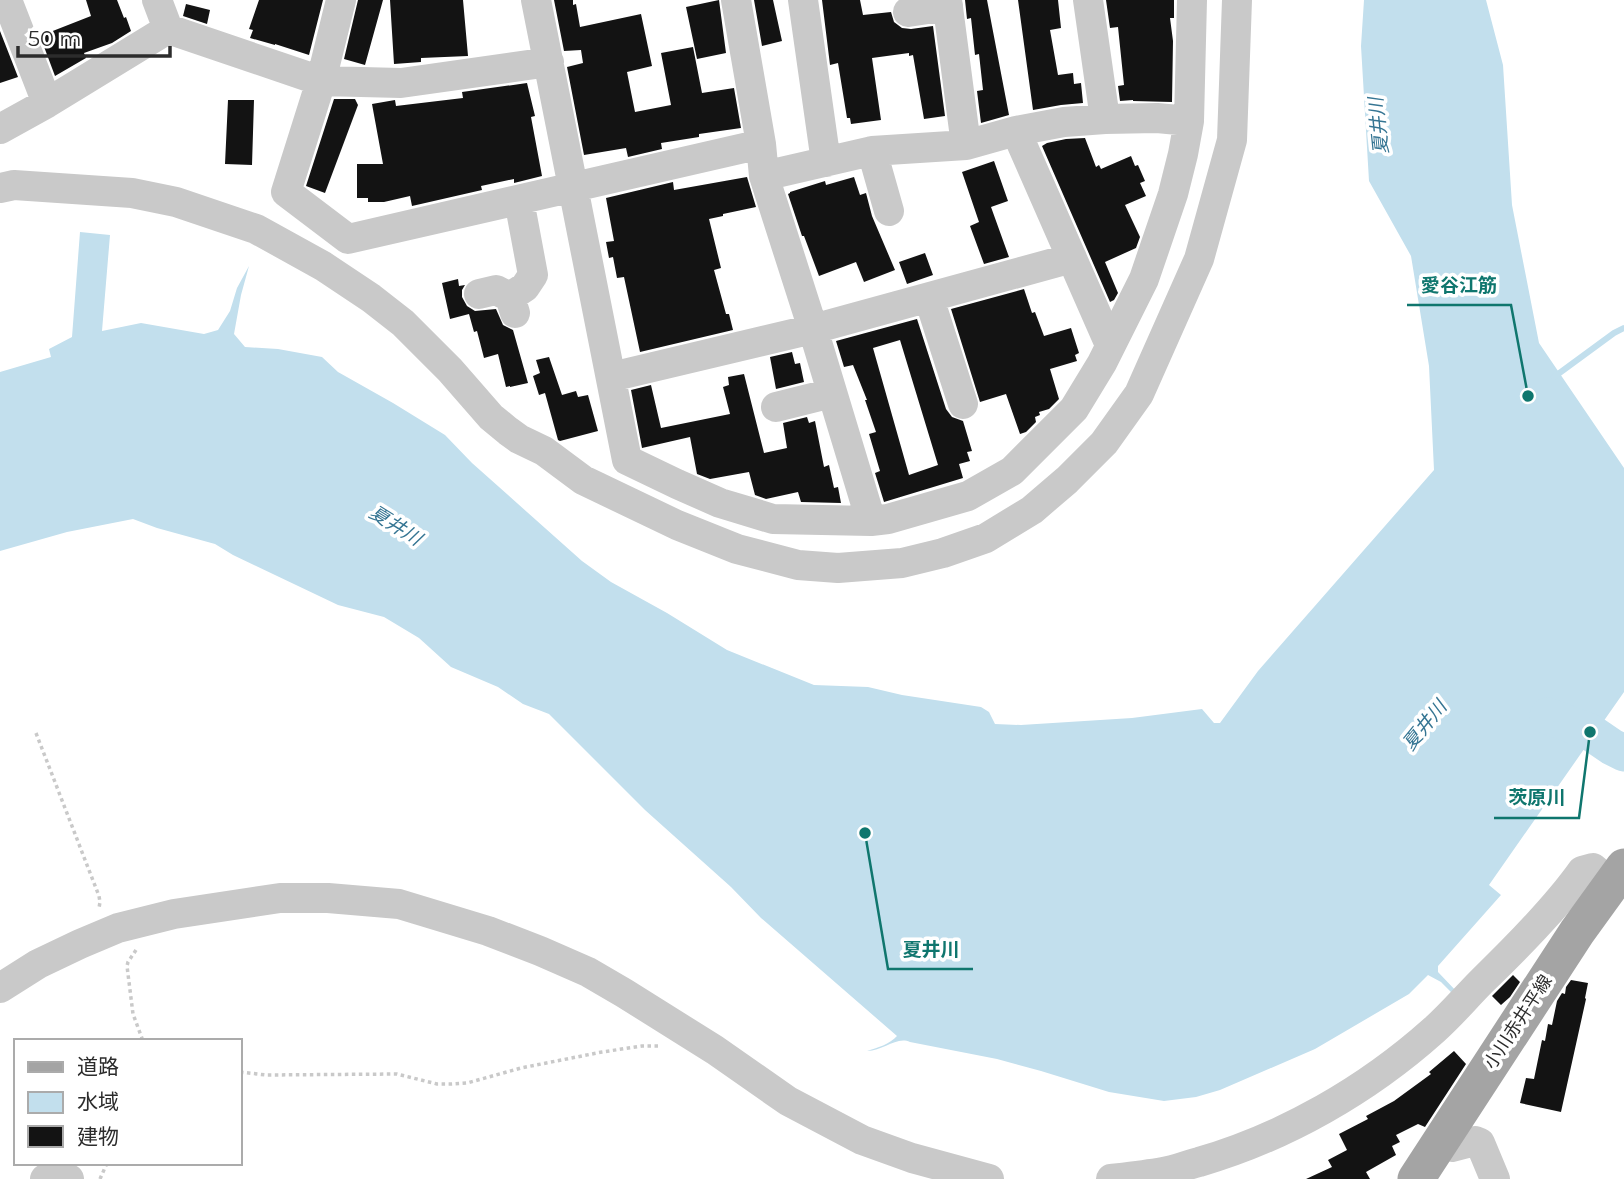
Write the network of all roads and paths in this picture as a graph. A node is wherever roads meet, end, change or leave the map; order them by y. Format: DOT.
graph roads {
  1 [pos="7,0"];
  2 [pos="157,0"];
  3 [pos="341,0"];
  4 [pos="536,0"];
  5 [pos="736,0"];
  6 [pos="803,0"];
  7 [pos="1088,0"];
  8 [pos="1192,0"];
  9 [pos="1237,0"];
  10 [pos="947,3"];
  11 [pos="908,12"];
  12 [pos="168,29"];
  13 [pos="549,62"];
  14 [pos="321,82"];
  15 [pos="47,103"];
  16 [pos="1105,119"];
  17 [pos="1189,121"];
  18 [pos="0,129"];
  19 [pos="1016,131"];
  20 [pos="761,144"];
  21 [pos="966,145"];
  22 [pos="873,151"];
  23 [pos="826,162"];
  24 [pos="764,176"];
  25 [pos="0,188"];
  26 [pos="573,188"];
  27 [pos="519,200"];
  28 [pos="889,211"];
  29 [pos="1072,258"];
  30 [pos="479,294"];
  31 [pos="929,298"];
  32 [pos="813,330"];
  33 [pos="1110,345"];
  34 [pos="611,377"];
  35 [pos="832,393"];
  36 [pos="963,404"];
  37 [pos="776,407"];
  38 [pos="871,521"];
  39 [pos="36,733"];
  40 [pos="1619,873"];
  41 [pos="99,910"];
  42 [pos="153,919"];
  43 [pos="0,989"];
  44 [pos="142,1039"];
  45 [pos="700,1041"];
  46 [pos="242,1072"];
  47 [pos="1439,1141"];
  48 [pos="1175,1175"];
  49 [pos="45,1179"];
  50 [pos="69,1179"];
  51 [pos="989,1179"];
  52 [pos="1111,1179"];
  53 [pos="1416,1179"];
  54 [pos="1495,1179"];
  1 -- 15 [label="street"];
  2 -- 12 [label="street"];
  3 -- 14 [label="street"];
  4 -- 13 [label="street"];
  5 -- 20 [label="street"];
  6 -- 23 [label="street"];
  7 -- 16 [label="street"];
  8 -- 17 [label="street"];
  9 -- 25 [label="street"];
  10 -- 11 [label="street"];
  10 -- 21 [label="street"];
  12 -- 14 [label="street"];
  12 -- 15 [label="street"];
  13 -- 14 [label="street"];
  13 -- 26 [label="street"];
  14 -- 27 [label="street"];
  15 -- 18 [label="street"];
  16 -- 17 [label="street"];
  16 -- 19 [label="street"];
  17 -- 33 [label="street"];
  19 -- 21 [label="street"];
  19 -- 29 [label="street"];
  20 -- 24 [label="street"];
  20 -- 26 [label="street"];
  21 -- 22 [label="street"];
  22 -- 23 [label="street"];
  22 -- 28 [label="street"];
  23 -- 24 [label="street"];
  24 -- 32 [label="street"];
  26 -- 27 [label="street"];
  26 -- 34 [label="street"];
  27 -- 30 [label="street"];
  29 -- 31 [label="street"];
  29 -- 33 [label="street"];
  31 -- 32 [label="street"];
  31 -- 36 [label="street"];
  32 -- 34 [label="street"];
  32 -- 35 [label="street"];
  33 -- 38 [label="street"];
  34 -- 38 [label="street"];
  35 -- 37 [label="street"];
  35 -- 38 [label="street"];
  39 -- 41 [label="path"];
  40 -- 47 [label="main road, 小川赤井平線"];
  40 -- 48 [label="street"];
  42 -- 43 [label="street"];
  42 -- 44 [label="path"];
  42 -- 45 [label="street"];
  45 -- 46 [label="path"];
  45 -- 51 [label="street"];
  47 -- 53 [label="main road, 小川赤井平線"];
  47 -- 54 [label="street"];
  48 -- 52 [label="street"];
  49 -- 50 [label="street"];
}
